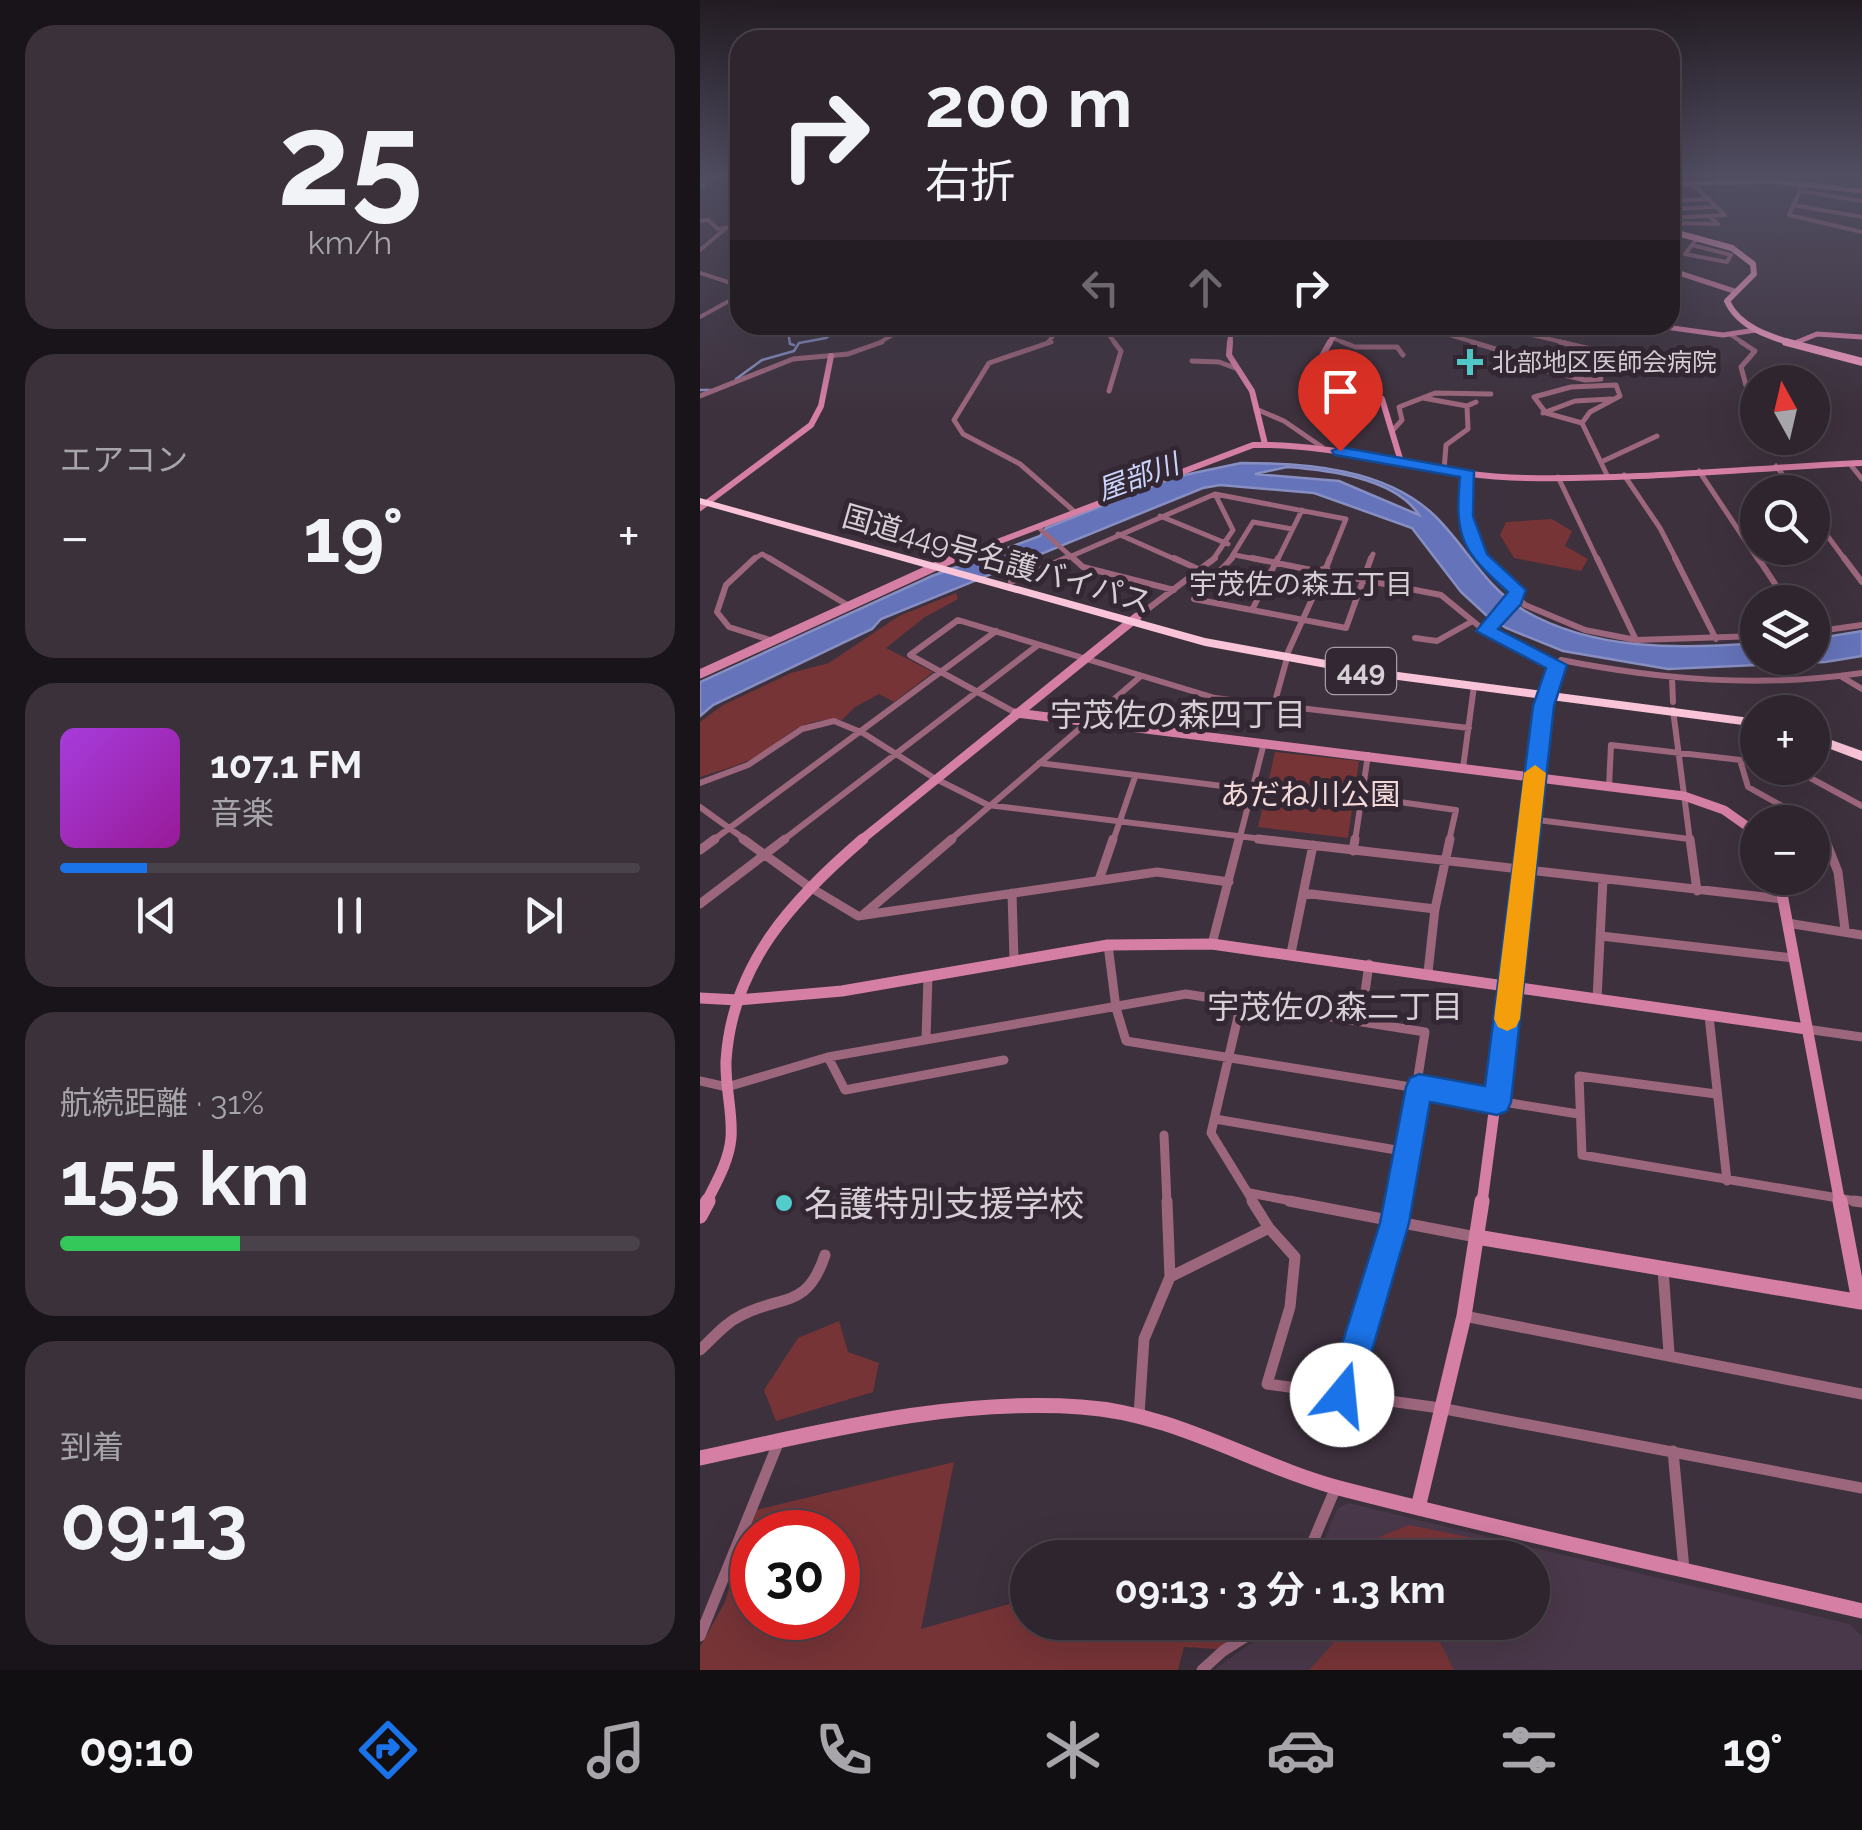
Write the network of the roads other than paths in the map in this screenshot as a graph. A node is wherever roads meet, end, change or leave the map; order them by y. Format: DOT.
graph roads {
  1 [pos="1687,253"];
  2 [pos="1724,253"];
  3 [pos="1738,253"];
  4 [pos="700,273"];
  5 [pos="1680,273"];
  6 [pos="730,283"];
  7 [pos="1734,291"];
  8 [pos="730,300"];
  9 [pos="701,316"];
  10 [pos="1680,324"];
  11 [pos="1756,330"];
  12 [pos="891,335"];
  13 [pos="1055,335"];
  14 [pos="1108,335"];
  15 [pos="1230,335"];
  16 [pos="1334,335"];
  17 [pos="1451,335"];
  18 [pos="1532,335"];
  19 [pos="1732,335"];
  20 [pos="1332,338"];
  21 [pos="1862,338"];
  22 [pos="1795,343"];
  23 [pos="1580,346"];
  24 [pos="1402,355"];
  25 [pos="831,356"];
  26 [pos="1621,356"];
  27 [pos="1192,362"];
  28 [pos="1862,362"];
  29 [pos="1742,365"];
  30 [pos="1540,368"];
  31 [pos="1238,370"];
  32 [pos="1616,385"];
  33 [pos="1109,390"];
  34 [pos="1491,394"];
  35 [pos="700,396"];
  36 [pos="1423,398"];
  37 [pos="1612,400"];
  38 [pos="1476,402"];
  39 [pos="1468,406"];
  40 [pos="1256,409"];
  41 [pos="1543,412"];
  42 [pos="1582,423"];
  43 [pos="1393,430"];
  44 [pos="1657,436"];
  45 [pos="1265,444"];
  46 [pos="1322,447"];
  47 [pos="1600,462"];
  48 [pos="1862,463"];
  49 [pos="1850,464"];
  50 [pos="1402,465"];
  51 [pos="1776,466"];
  52 [pos="1444,471"];
  53 [pos="1700,471"];
  54 [pos="1469,474"];
  55 [pos="1606,475"];
  56 [pos="1624,475"];
  57 [pos="1783,475"];
  58 [pos="1558,477"];
  59 [pos="1862,479"];
  60 [pos="1215,494"];
  61 [pos="704,501"];
  62 [pos="1302,510"];
  63 [pos="1075,512"];
  64 [pos="1160,516"];
  65 [pos="1292,529"];
  66 [pos="1041,531"];
  67 [pos="1118,534"];
  68 [pos="1830,539"];
  69 [pos="1228,544"];
  70 [pos="1374,554"];
  71 [pos="1235,555"];
  72 [pos="1068,556"];
  73 [pos="1276,563"];
  74 [pos="942,566"];
  75 [pos="1326,568"];
  76 [pos="1200,570"];
  77 [pos="1319,574"];
  78 [pos="1334,574"];
  79 [pos="990,580"];
  80 [pos="1366,580"];
  81 [pos="1011,582"];
  82 [pos="1862,582"];
  83 [pos="1775,585"];
  84 [pos="1174,590"];
  85 [pos="1515,598"];
  86 [pos="849,606"];
  87 [pos="1252,610"];
  88 [pos="1133,620"];
  89 [pos="1302,620"];
  90 [pos="1471,622"];
  91 [pos="1862,624"];
  92 [pos="1830,629"];
  93 [pos="996,631"];
  94 [pos="1485,631"];
  95 [pos="1740,637"];
  96 [pos="1415,638"];
  97 [pos="1716,638"];
  98 [pos="1636,640"];
  99 [pos="772,641"];
  100 [pos="1038,644"];
  101 [pos="1288,655"];
  102 [pos="1086,658"];
  103 [pos="1557,665"];
  104 [pos="941,673"];
  105 [pos="1862,673"];
  106 [pos="700,674"];
  107 [pos="1141,676"];
  108 [pos="1842,677"];
  109 [pos="1672,678"];
  110 [pos="1474,686"];
  111 [pos="1862,689"];
  112 [pos="1549,691"];
  113 [pos="978,692"];
  114 [pos="1274,705"];
  115 [pos="1673,706"];
  116 [pos="1740,713"];
  117 [pos="1016,714"];
  118 [pos="1740,719"];
  119 [pos="1086,723"];
  120 [pos="1470,728"];
  121 [pos="863,732"];
  122 [pos="1830,739"];
  123 [pos="1830,742"];
  124 [pos="1264,743"];
  125 [pos="1862,748"];
  126 [pos="1679,752"];
  127 [pos="896,753"];
  128 [pos="1368,755"];
  129 [pos="1862,756"];
  130 [pos="1740,760"];
  131 [pos="1039,763"];
  132 [pos="1463,768"];
  133 [pos="1135,777"];
  134 [pos="934,778"];
  135 [pos="1534,778"];
  136 [pos="700,783"];
  137 [pos="1747,785"];
  138 [pos="1830,785"];
  139 [pos="1609,787"];
  140 [pos="1254,790"];
  141 [pos="1684,796"];
  142 [pos="1364,797"];
  143 [pos="988,805"];
  144 [pos="1862,806"];
  145 [pos="700,807"];
  146 [pos="1530,819"];
  147 [pos="1740,819"];
  148 [pos="1118,823"];
  149 [pos="729,829"];
  150 [pos="1243,836"];
  151 [pos="1689,838"];
  152 [pos="1314,844"];
  153 [pos="700,850"];
  154 [pos="1353,850"];
  155 [pos="766,853"];
  156 [pos="1447,862"];
  157 [pos="1526,872"];
  158 [pos="1100,877"];
  159 [pos="1602,879"];
  160 [pos="1230,882"];
  161 [pos="808,886"];
  162 [pos="1697,891"];
  163 [pos="1012,893"];
  164 [pos="1304,893"];
  165 [pos="1781,895"];
  166 [pos="1782,899"];
  167 [pos="700,904"];
  168 [pos="1435,909"];
  169 [pos="863,915"];
  170 [pos="1787,923"];
  171 [pos="1845,930"];
  172 [pos="1862,935"];
  173 [pos="1601,936"];
  174 [pos="1212,944"];
  175 [pos="1108,945"];
  176 [pos="1291,953"];
  177 [pos="1793,958"];
  178 [pos="1014,960"];
  179 [pos="1370,964"];
  180 [pos="1428,972"];
  181 [pos="928,977"];
  182 [pos="1511,988"];
  183 [pos="700,998"];
  184 [pos="1598,999"];
  185 [pos="738,1000"];
  186 [pos="1241,1004"];
  187 [pos="1116,1008"];
  188 [pos="1709,1016"];
  189 [pos="1362,1020"];
  190 [pos="1806,1030"];
  191 [pos="1862,1037"];
  192 [pos="926,1039"];
  193 [pos="828,1057"];
  194 [pos="1228,1058"];
  195 [pos="1004,1060"];
  196 [pos="700,1081"];
  197 [pos="727,1087"];
  198 [pos="1419,1087"];
  199 [pos="1716,1094"];
  200 [pos="1497,1102"];
  201 [pos="1578,1114"];
  202 [pos="1215,1119"];
  203 [pos="1164,1135"];
  204 [pos="1408,1152"];
  205 [pos="1727,1181"];
  206 [pos="1250,1192"];
  207 [pos="1838,1197"];
  208 [pos="1862,1202"];
  209 [pos="700,1216"];
  210 [pos="1394,1223"];
  211 [pos="1269,1228"];
  212 [pos="1478,1237"];
  213 [pos="825,1255"];
  214 [pos="1663,1269"];
  215 [pos="1170,1278"];
  216 [pos="1861,1306"];
  217 [pos="1464,1316"];
  218 [pos="700,1350"];
  219 [pos="1669,1353"];
  220 [pos="1862,1394"];
  221 [pos="1342,1395"];
  222 [pos="1440,1408"];
  223 [pos="1138,1415"];
  224 [pos="780,1441"];
  225 [pos="1674,1451"];
  226 [pos="700,1458"];
  227 [pos="1336,1486"];
  228 [pos="1862,1488"];
  229 [pos="1418,1508"];
  230 [pos="1314,1540"];
  231 [pos="1684,1569"];
  232 [pos="1862,1612"];
  233 [pos="700,1636"];
  234 [pos="1239,1640"];
  235 [pos="1202,1670"];
  1 -- 2 [label="street"];
  3 -- 7 [label="main road"];
  4 -- 6 [label="street"];
  5 -- 7 [label="street"];
  7 -- 11 [label="main road"];
  8 -- 9 [label="street"];
  10 -- 19 [label="street"];
  11 -- 19 [label="street"];
  11 -- 22 [label="main road"];
  12 -- 25 [label="street"];
  13 -- 63 [label="street"];
  14 -- 33 [label="street"];
  15 -- 31 [label="street"];
  16 -- 20 [label="street"];
  17 -- 23 [label="street"];
  18 -- 23 [label="street"];
  19 -- 29 [label="street"];
  20 -- 24 [label="street"];
  20 -- 43 [label="street"];
  21 -- 22 [label="street"];
  22 -- 28 [label="main road"];
  23 -- 26 [label="street"];
  25 -- 35 [label="street"];
  25 -- 61 [label="street"];
  27 -- 31 [label="street"];
  30 -- 32 [label="street"];
  31 -- 40 [label="street"];
  32 -- 37 [label="street"];
  32 -- 41 [label="street"];
  34 -- 36 [label="street"];
  36 -- 39 [label="street"];
  36 -- 43 [label="street"];
  37 -- 41 [label="street"];
  37 -- 42 [label="street"];
  38 -- 39 [label="street"];
  39 -- 52 [label="street"];
  40 -- 45 [label="street"];
  40 -- 46 [label="street"];
  41 -- 42 [label="street"];
  42 -- 47 [label="street"];
  43 -- 50 [label="street"];
  44 -- 47 [label="street"];
  45 -- 46 [label="street"];
  45 -- 63 [label="street"];
  46 -- 50 [label="street"];
  47 -- 55 [label="street"];
  48 -- 49 [label="street"];
  49 -- 51 [label="street"];
  49 -- 59 [label="street"];
  50 -- 52 [label="street"];
  51 -- 53 [label="street"];
  51 -- 57 [label="street"];
  52 -- 54 [label="street"];
  53 -- 56 [label="street"];
  53 -- 83 [label="street"];
  54 -- 58 [label="street"];
  54 -- 85 [label="street"];
  55 -- 56 [label="street"];
  55 -- 58 [label="street"];
  56 -- 97 [label="street"];
  58 -- 98 [label="street"];
  60 -- 62 [label="street"];
  60 -- 64 [label="street"];
  60 -- 69 [label="street"];
  61 -- 74 [label="highway, 国道449号名護バイパス / 449"];
  62 -- 65 [label="street"];
  62 -- 75 [label="street"];
  63 -- 66 [label="street"];
  64 -- 67 [label="street"];
  64 -- 69 [label="street"];
  65 -- 71 [label="street"];
  65 -- 73 [label="street"];
  66 -- 72 [label="street"];
  66 -- 74 [label="street"];
  67 -- 72 [label="street"];
  67 -- 76 [label="street"];
  68 -- 82 [label="street"];
  69 -- 76 [label="street"];
  70 -- 80 [label="street"];
  71 -- 73 [label="street"];
  71 -- 87 [label="street"];
  72 -- 81 [label="street"];
  72 -- 84 [label="street"];
  73 -- 77 [label="street"];
  73 -- 87 [label="street"];
  74 -- 79 [label="highway, 国道449号名護バイパス / 449"];
  74 -- 86 [label="street"];
  75 -- 77 [label="street"];
  75 -- 78 [label="street"];
  76 -- 84 [label="street"];
  77 -- 78 [label="street"];
  77 -- 89 [label="street"];
  78 -- 80 [label="street"];
  79 -- 81 [label="highway, 国道449号名護バイパス / 449"];
  79 -- 88 [label="highway, 国道449号名護バイパス / 449"];
  80 -- 89 [label="street"];
  80 -- 90 [label="street"];
  81 -- 88 [label="highway, 国道449号名護バイパス / 449"];
  84 -- 88 [label="street"];
  85 -- 94 [label="street"];
  85 -- 98 [label="street"];
  86 -- 99 [label="street"];
  86 -- 99 [label="street"];
  87 -- 89 [label="street"];
  88 -- 101 [label="highway, 国道449号名護バイパス / 449"];
  88 -- 102 [label="street"];
  89 -- 101 [label="street"];
  90 -- 94 [label="street"];
  90 -- 96 [label="street"];
  91 -- 92 [label="street"];
  93 -- 100 [label="street"];
  93 -- 104 [label="street"];
  93 -- 104 [label="street"];
  94 -- 103 [label="street"];
  95 -- 97 [label="street"];
  97 -- 98 [label="street"];
  99 -- 106 [label="street"];
  100 -- 102 [label="street"];
  100 -- 113 [label="street"];
  101 -- 110 [label="highway, 国道449号名護バイパス / 449"];
  101 -- 112 [label="highway, 国道449号名護バイパス / 449"];
  101 -- 114 [label="street"];
  102 -- 107 [label="street"];
  102 -- 117 [label="street"];
  103 -- 109 [label="street"];
  103 -- 112 [label="street"];
  104 -- 113 [label="street"];
  104 -- 121 [label="street"];
  105 -- 108 [label="street"];
  107 -- 114 [label="street"];
  107 -- 119 [label="street"];
  108 -- 109 [label="street"];
  108 -- 111 [label="street"];
  109 -- 115 [label="street"];
  110 -- 112 [label="highway, 国道449号名護バイパス / 449"];
  110 -- 120 [label="street"];
  112 -- 115 [label="highway, 国道449号名護バイパス / 449"];
  112 -- 135 [label="street"];
  113 -- 117 [label="street"];
  113 -- 127 [label="street"];
  114 -- 120 [label="street"];
  115 -- 116 [label="highway, 国道449号名護バイパス / 449"];
  115 -- 118 [label="highway, 国道449号名護バイパス / 449"];
  115 -- 126 [label="street"];
  117 -- 119 [label="street"];
  117 -- 134 [label="street"];
  119 -- 124 [label="street"];
  119 -- 131 [label="street"];
  120 -- 132 [label="street"];
  121 -- 127 [label="street"];
  121 -- 136 [label="street"];
  121 -- 149 [label="street"];
  122 -- 125 [label="highway"];
  123 -- 129 [label="highway"];
  124 -- 128 [label="street"];
  124 -- 140 [label="street"];
  126 -- 130 [label="street"];
  126 -- 139 [label="street"];
  126 -- 141 [label="street"];
  127 -- 134 [label="street"];
  127 -- 155 [label="street"];
  128 -- 132 [label="street"];
  128 -- 142 [label="street"];
  131 -- 133 [label="street"];
  131 -- 143 [label="street"];
  132 -- 135 [label="street"];
  133 -- 140 [label="street"];
  133 -- 148 [label="street"];
  134 -- 143 [label="street"];
  134 -- 161 [label="street"];
  135 -- 139 [label="street"];
  135 -- 146 [label="street"];
  137 -- 171 [label="street"];
  138 -- 144 [label="street"];
  139 -- 141 [label="street"];
  140 -- 150 [label="street"];
  141 -- 147 [label="street"];
  141 -- 151 [label="street"];
  142 -- 154 [label="street"];
  142 -- 156 [label="street"];
  143 -- 148 [label="street"];
  143 -- 169 [label="street"];
  145 -- 149 [label="street"];
  146 -- 151 [label="street"];
  146 -- 157 [label="street"];
  148 -- 150 [label="street"];
  148 -- 158 [label="street"];
  149 -- 153 [label="street"];
  149 -- 155 [label="street"];
  150 -- 152 [label="street"];
  150 -- 160 [label="street"];
  151 -- 162 [label="street"];
  152 -- 154 [label="street"];
  152 -- 164 [label="street"];
  154 -- 156 [label="street"];
  155 -- 161 [label="street"];
  155 -- 167 [label="street"];
  156 -- 157 [label="street"];
  156 -- 168 [label="street"];
  157 -- 159 [label="street"];
  157 -- 182 [label="street"];
  158 -- 160 [label="street"];
  158 -- 163 [label="street"];
  159 -- 162 [label="street"];
  159 -- 173 [label="street"];
  160 -- 174 [label="street"];
  161 -- 169 [label="street"];
  161 -- 185 [label="street"];
  162 -- 166 [label="street"];
  163 -- 169 [label="street"];
  163 -- 178 [label="street"];
  164 -- 168 [label="street"];
  164 -- 176 [label="street"];
  165 -- 166 [label="street"];
  166 -- 170 [label="street"];
  168 -- 180 [label="street"];
  170 -- 171 [label="street"];
  170 -- 177 [label="street"];
  171 -- 172 [label="street"];
  173 -- 177 [label="street"];
  173 -- 184 [label="street"];
  174 -- 175 [label="street"];
  174 -- 176 [label="street"];
  175 -- 178 [label="street"];
  175 -- 187 [label="street"];
  176 -- 179 [label="street"];
  177 -- 190 [label="street"];
  178 -- 181 [label="street"];
  179 -- 180 [label="street"];
  179 -- 189 [label="street"];
  180 -- 182 [label="street"];
  181 -- 185 [label="street"];
  181 -- 192 [label="street"];
  182 -- 184 [label="street"];
  182 -- 200 [label="street"];
  183 -- 185 [label="street"];
  184 -- 188 [label="street"];
  185 -- 197 [label="street"];
  186 -- 187 [label="street"];
  186 -- 189 [label="street"];
  186 -- 194 [label="street"];
  187 -- 192 [label="street"];
  187 -- 194 [label="street"];
  188 -- 190 [label="street"];
  188 -- 199 [label="street"];
  189 -- 198 [label="street"];
  190 -- 191 [label="street"];
  190 -- 207 [label="street"];
  192 -- 193 [label="street"];
  193 -- 195 [label="street"];
  193 -- 197 [label="street"];
  194 -- 198 [label="street"];
  194 -- 202 [label="street"];
  196 -- 197 [label="street"];
  197 -- 209 [label="street"];
  198 -- 200 [label="street"];
  198 -- 204 [label="street"];
  199 -- 201 [label="street"];
  199 -- 205 [label="street"];
  200 -- 201 [label="street"];
  200 -- 212 [label="street"];
  201 -- 205 [label="street"];
  202 -- 204 [label="street"];
  202 -- 206 [label="street"];
  203 -- 215 [label="street"];
  204 -- 210 [label="street"];
  205 -- 207 [label="street"];
  206 -- 210 [label="street"];
  206 -- 211 [label="street"];
  207 -- 208 [label="street"];
  207 -- 216 [label="street"];
  210 -- 212 [label="street"];
  210 -- 221 [label="street"];
  211 -- 215 [label="street"];
  211 -- 221 [label="street"];
  212 -- 214 [label="street"];
  212 -- 217 [label="street"];
  213 -- 218 [label="street"];
  214 -- 216 [label="street"];
  214 -- 219 [label="street"];
  215 -- 223 [label="street"];
  217 -- 219 [label="street"];
  217 -- 222 [label="street"];
  219 -- 220 [label="street"];
  221 -- 222 [label="street"];
  222 -- 225 [label="street"];
  222 -- 229 [label="street"];
  223 -- 224 [label="street"];
  223 -- 227 [label="street"];
  224 -- 226 [label="street"];
  224 -- 233 [label="street"];
  225 -- 228 [label="street"];
  225 -- 231 [label="street"];
  227 -- 229 [label="street"];
  227 -- 230 [label="street"];
  229 -- 231 [label="street"];
  231 -- 232 [label="street"];
  234 -- 235 [label="street"];
}
